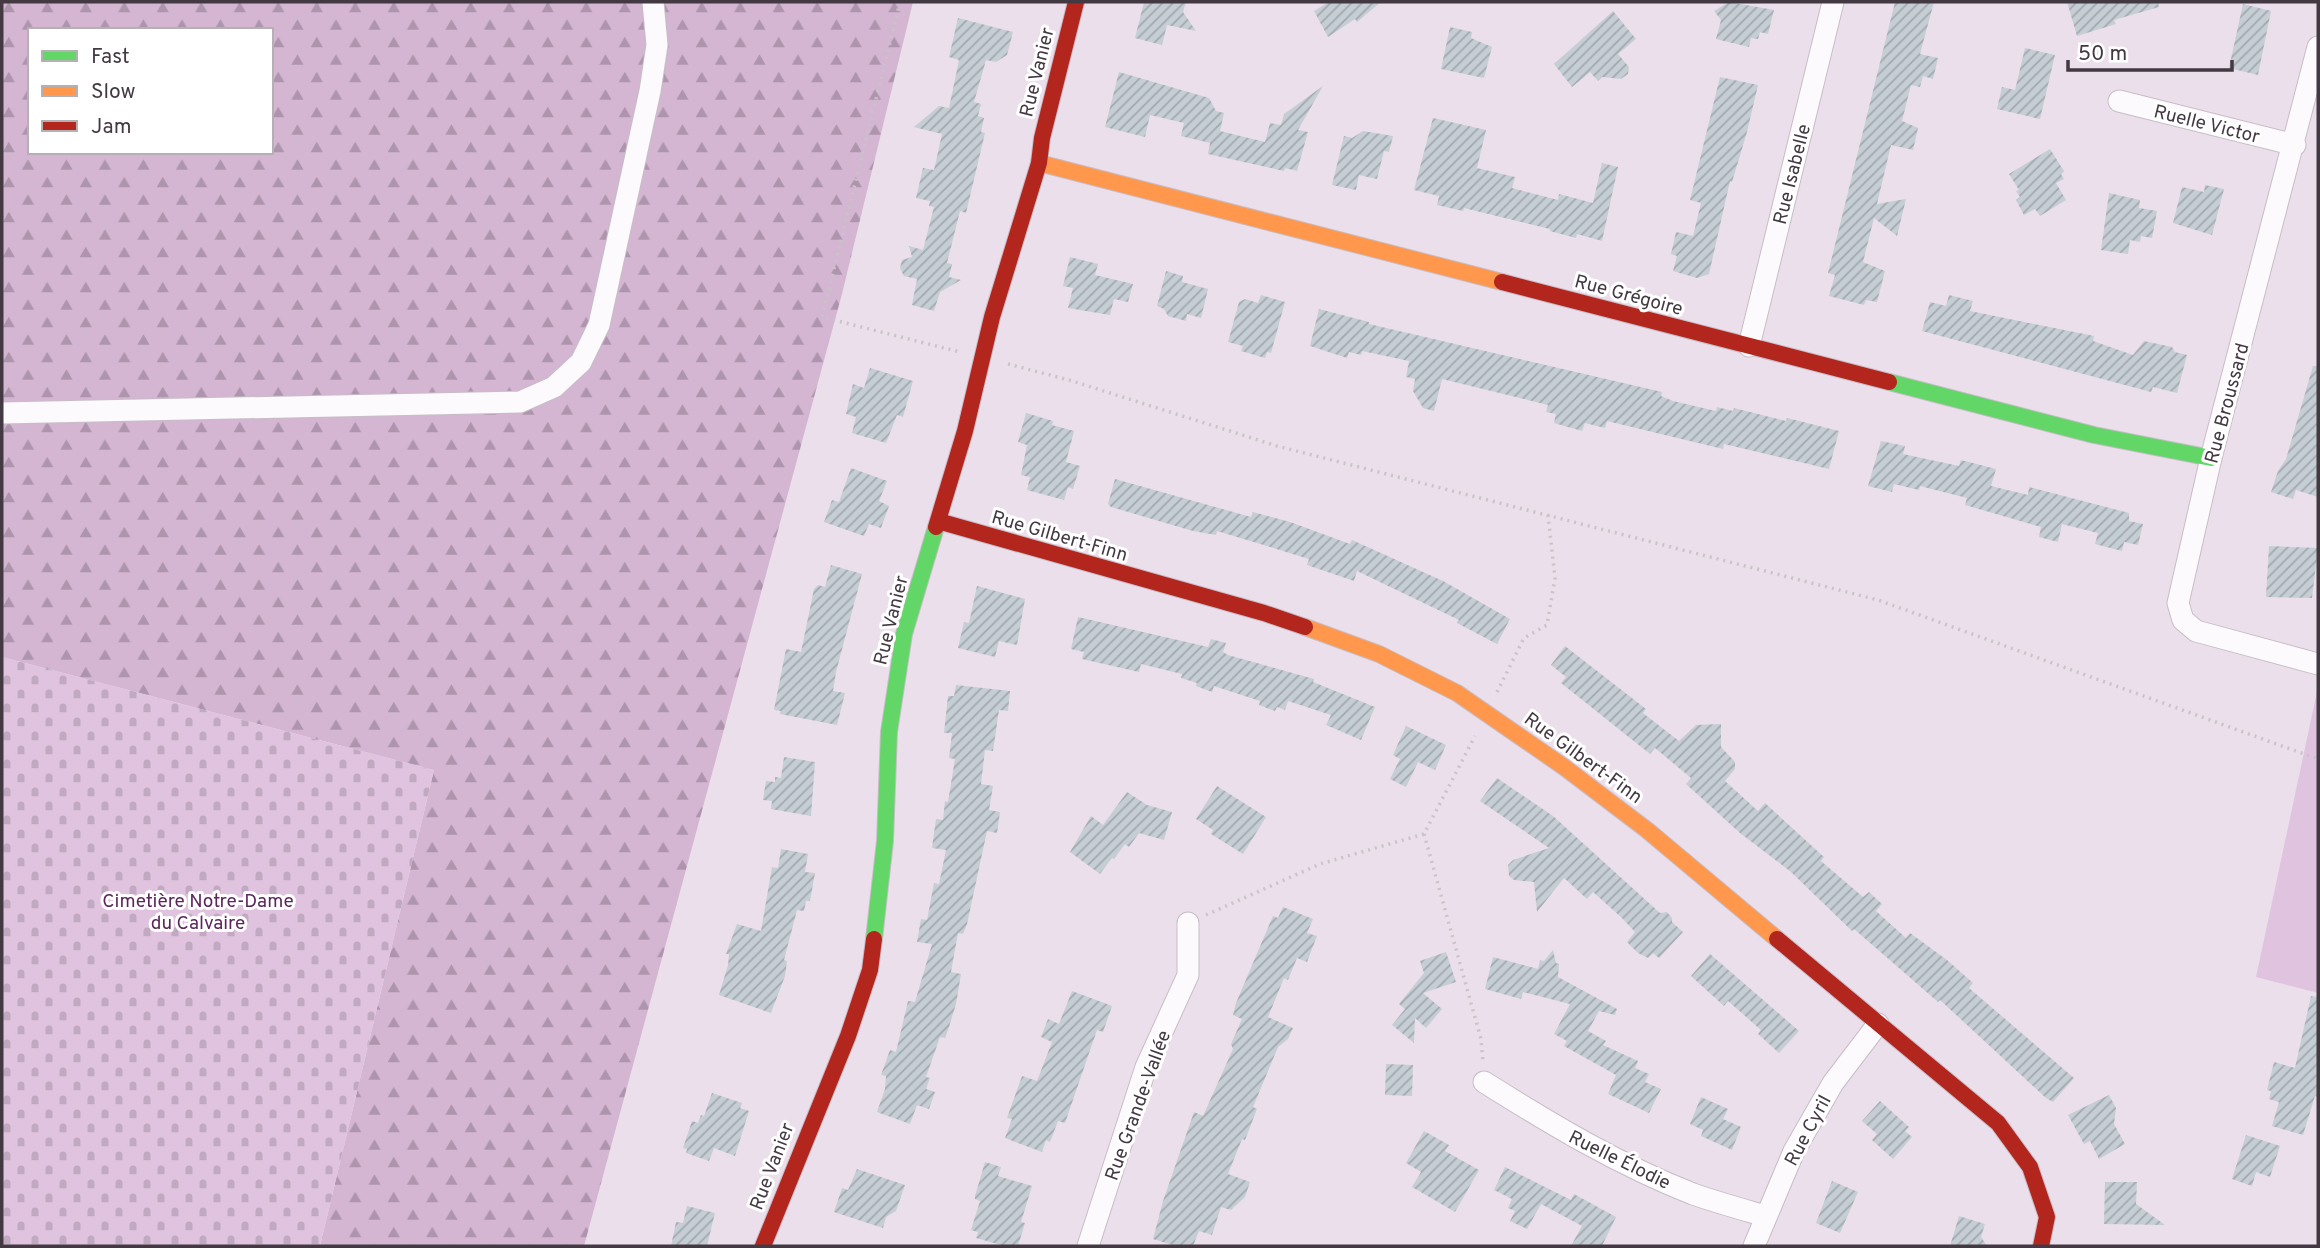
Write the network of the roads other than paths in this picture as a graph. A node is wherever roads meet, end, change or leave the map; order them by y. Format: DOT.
graph roads {
  1 [pos="653,2"];
  2 [pos="1076,2"];
  3 [pos="1833,2"];
  4 [pos="2318,47"];
  5 [pos="2119,101"];
  6 [pos="2295,145"];
  7 [pos="1039,163"];
  8 [pos="1749,346"];
  9 [pos="2,413"];
  10 [pos="2211,458"];
  11 [pos="938,521"];
  12 [pos="2318,664"];
  13 [pos="1188,923"];
  14 [pos="1878,1024"];
  15 [pos="1484,1082"];
  16 [pos="1765,1216"];
  17 [pos="764,1246"];
  18 [pos="1088,1246"];
  19 [pos="1754,1246"];
  20 [pos="2040,1246"];
  1 -- 9 [label="street"];
  2 -- 7 [label="street, Rue Vanier"];
  3 -- 8 [label="street, Rue Isabelle"];
  4 -- 6 [label="street, Rue Broussard"];
  5 -- 6 [label="street, Ruelle Victor"];
  6 -- 10 [label="street, Rue Broussard"];
  7 -- 8 [label="street, Rue Grégoire"];
  7 -- 11 [label="street, Rue Vanier"];
  8 -- 10 [label="street, Rue Grégoire"];
  10 -- 12 [label="street, Rue Broussard"];
  11 -- 14 [label="street, Rue Gilbert-Finn"];
  11 -- 17 [label="street, Rue Vanier"];
  13 -- 18 [label="street, Rue Grande-Vallée"];
  14 -- 16 [label="street, Rue Cyril"];
  14 -- 20 [label="street, Rue Gilbert-Finn"];
  15 -- 16 [label="street, Ruelle Élodie"];
  16 -- 19 [label="street, Rue Cyril"];
}
